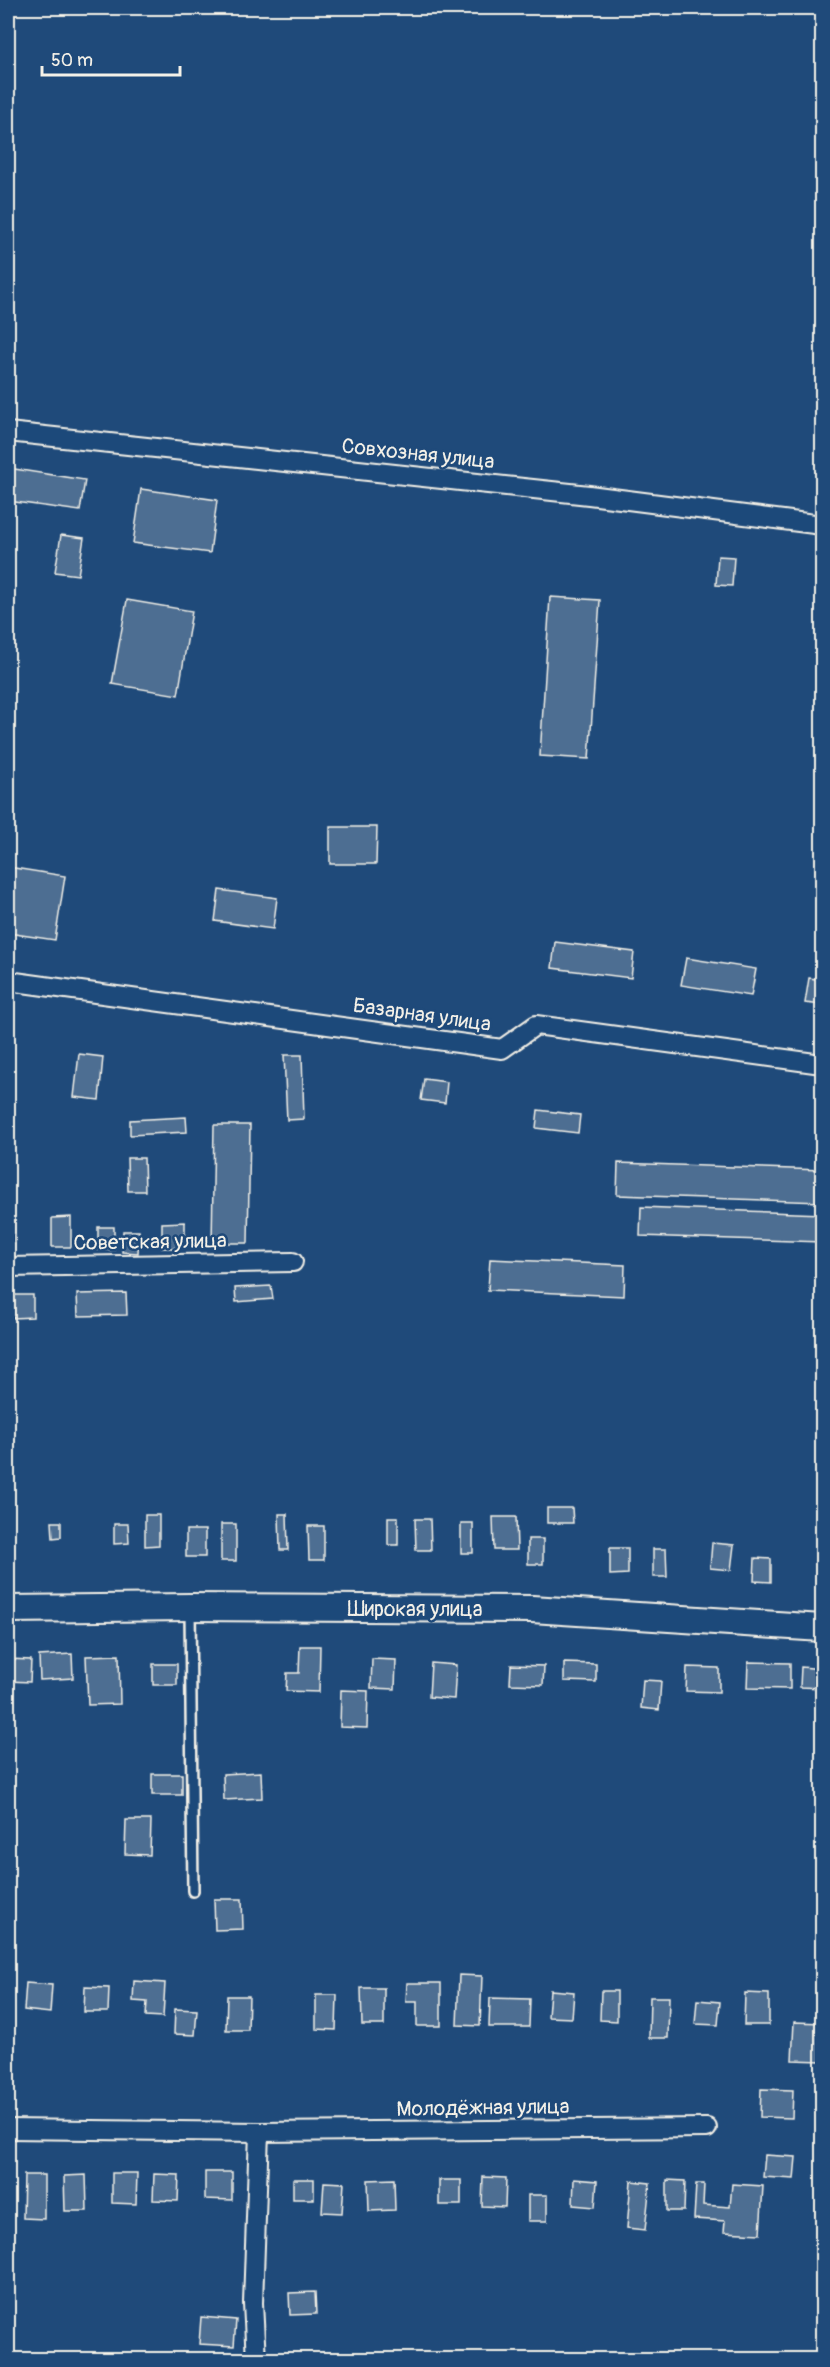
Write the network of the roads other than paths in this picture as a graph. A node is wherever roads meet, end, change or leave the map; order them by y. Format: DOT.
graph roads {
  1 [pos="8,432"];
  2 [pos="822,525"];
  3 [pos="8,981"];
  4 [pos="822,1064"];
  5 [pos="293,1262"];
  6 [pos="8,1267"];
  7 [pos="190,1607"];
  8 [pos="8,1609"];
  9 [pos="822,1628"];
  10 [pos="192,1892"];
  11 [pos="707,2128"];
  12 [pos="8,2129"];
  13 [pos="259,2132"];
  14 [pos="255,2360"];
  1 -- 2 [label="street, Совхозная улица"];
  3 -- 4 [label="street, Базарная улица"];
  5 -- 6 [label="street, Советская улица"];
  7 -- 8 [label="street, Широкая улица"];
  7 -- 9 [label="street, Широкая улица"];
  7 -- 10 [label="lane"];
  11 -- 13 [label="street, Молодёжная улица"];
  12 -- 13 [label="street, Молодёжная улица"];
  13 -- 14 [label="street"];
}
